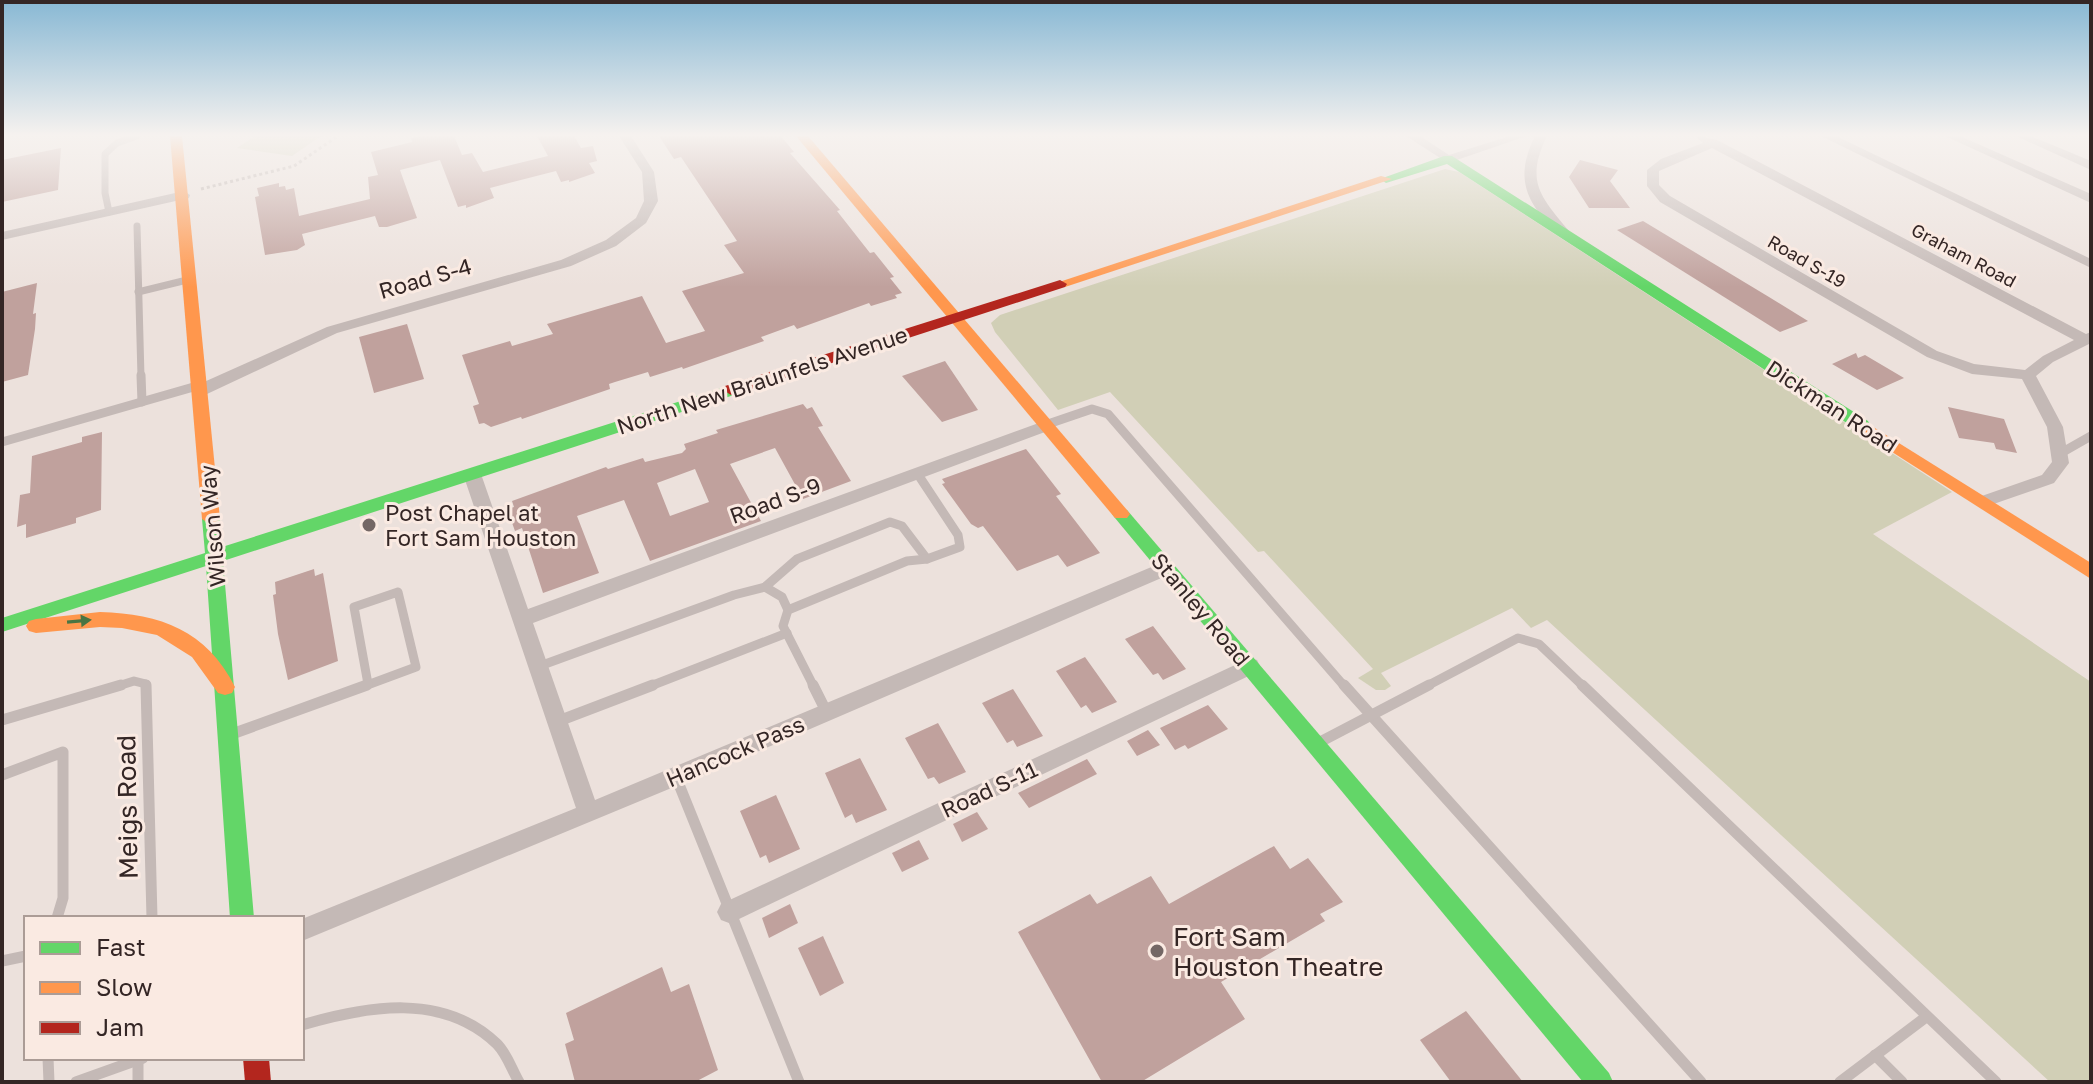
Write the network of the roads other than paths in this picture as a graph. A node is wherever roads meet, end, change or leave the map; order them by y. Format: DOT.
graph roads {
  1 [pos="105,187"];
  2 [pos="183,187"];
  3 [pos="650,187"];
  4 [pos="845,187"];
  5 [pos="1362,187"];
  6 [pos="1491,187"];
  7 [pos="1531,187"];
  8 [pos="1654,187"];
  9 [pos="1797,187"];
  10 [pos="1931,187"];
  11 [pos="2063,187"];
  12 [pos="184,195"];
  13 [pos="2091,199"];
  14 [pos="109,212"];
  15 [pos="137,226"];
  16 [pos="2,236"];
  17 [pos="1574,240"];
  18 [pos="2091,264"];
  19 [pos="191,279"];
  20 [pos="138,292"];
  21 [pos="955,318"];
  22 [pos="2088,338"];
  23 [pos="2028,375"];
  24 [pos="201,388"];
  25 [pos="142,402"];
  26 [pos="1047,425"];
  27 [pos="2091,436"];
  28 [pos="2,442"];
  29 [pos="2061,453"];
  30 [pos="917,473"];
  31 [pos="472,474"];
  32 [pos="1982,502"];
  33 [pos="215,557"];
  34 [pos="927,559"];
  35 [pos="1167,568"];
  36 [pos="2091,572"];
  37 [pos="765,587"];
  38 [pos="788,610"];
  39 [pos="520,620"];
  40 [pos="2,625"];
  41 [pos="787,633"];
  42 [pos="2,634"];
  43 [pos="1250,666"];
  44 [pos="537,667"];
  45 [pos="368,684"];
  46 [pos="225,687"];
  47 [pos="827,713"];
  48 [pos="1370,715"];
  49 [pos="2,720"];
  50 [pos="556,722"];
  51 [pos="228,735"];
  52 [pos="1315,744"];
  53 [pos="2,775"];
  54 [pos="676,777"];
  55 [pos="588,812"];
  56 [pos="729,912"];
  57 [pos="58,916"];
  58 [pos="152,916"];
  59 [pos="242,916"];
  60 [pos="304,929"];
  61 [pos="24,956"];
  62 [pos="2,961"];
  63 [pos="1926,1017"];
  64 [pos="304,1024"];
  65 [pos="1875,1055"];
  66 [pos="48,1060"];
  67 [pos="137,1060"];
  68 [pos="140,1060"];
  69 [pos="256,1060"];
  70 [pos="49,1082"];
  71 [pos="76,1082"];
  72 [pos="138,1082"];
  73 [pos="258,1082"];
  74 [pos="519,1082"];
  75 [pos="799,1082"];
  76 [pos="1600,1082"];
  77 [pos="1701,1082"];
  78 [pos="1840,1082"];
  79 [pos="1902,1082"];
  80 [pos="1996,1082"];
  1 -- 14 [label="lane"];
  2 -- 12 [label="street, Wilson Way"];
  3 -- 24 [label="street, Road S-4"];
  4 -- 21 [label="street, Stanley Road"];
  5 -- 21 [label="street, North New Braunfels Avenue"];
  6 -- 17 [label="street, Dickman Road"];
  7 -- 17 [label="street, Dickman Road"];
  8 -- 23 [label="street, Road S-19"];
  9 -- 22 [label="street, Graham Road"];
  10 -- 18 [label="street"];
  11 -- 13 [label="street"];
  12 -- 14 [label="street"];
  12 -- 19 [label="street, Wilson Way"];
  14 -- 16 [label="street"];
  15 -- 20 [label="lane"];
  17 -- 32 [label="street, Dickman Road"];
  19 -- 20 [label="lane"];
  19 -- 24 [label="street, Wilson Way"];
  20 -- 25 [label="lane"];
  21 -- 26 [label="street, Stanley Road"];
  21 -- 31 [label="street, North New Braunfels Avenue"];
  22 -- 23 [label="street"];
  23 -- 29 [label="street"];
  24 -- 25 [label="lane"];
  24 -- 33 [label="street, Wilson Way"];
  25 -- 28 [label="lane"];
  26 -- 30 [label="street, Road S-9"];
  26 -- 35 [label="street, Stanley Road"];
  26 -- 48 [label="lane"];
  27 -- 29 [label="lane"];
  29 -- 32 [label="street"];
  30 -- 34 [label="lane"];
  30 -- 39 [label="street, Road S-9"];
  31 -- 33 [label="street, North New Braunfels Avenue"];
  31 -- 39 [label="street"];
  32 -- 36 [label="street, Dickman Road"];
  33 -- 40 [label="street, North New Braunfels Avenue"];
  33 -- 46 [label="street, Wilson Way"];
  34 -- 37 [label="lane"];
  34 -- 38 [label="lane"];
  35 -- 43 [label="street, Stanley Road"];
  35 -- 47 [label="street, Hancock Pass"];
  37 -- 38 [label="lane"];
  37 -- 44 [label="lane"];
  38 -- 41 [label="lane"];
  39 -- 44 [label="street"];
  41 -- 47 [label="lane"];
  41 -- 50 [label="lane"];
  42 -- 46 [label="street, one-way"];
  43 -- 52 [label="street, Stanley Road"];
  43 -- 56 [label="street, Road S-11"];
  44 -- 50 [label="street"];
  45 -- 45 [label="lane"];
  45 -- 51 [label="lane"];
  46 -- 51 [label="street, Wilson Way"];
  47 -- 54 [label="street, Hancock Pass"];
  48 -- 52 [label="lane"];
  48 -- 63 [label="lane"];
  48 -- 77 [label="lane"];
  49 -- 58 [label="lane, Meigs Road"];
  50 -- 55 [label="street"];
  51 -- 59 [label="street, Wilson Way"];
  52 -- 76 [label="street, Stanley Road"];
  53 -- 57 [label="lane"];
  54 -- 55 [label="street, Hancock Pass"];
  54 -- 56 [label="lane"];
  55 -- 60 [label="street, Hancock Pass"];
  56 -- 75 [label="lane"];
  61 -- 62 [label="lane"];
  63 -- 65 [label="lane"];
  63 -- 80 [label="lane"];
  64 -- 74 [label="lane"];
  65 -- 78 [label="lane"];
  65 -- 79 [label="lane"];
  66 -- 70 [label="lane"];
  67 -- 71 [label="lane"];
  68 -- 72 [label="lane"];
  69 -- 73 [label="street"];
}
